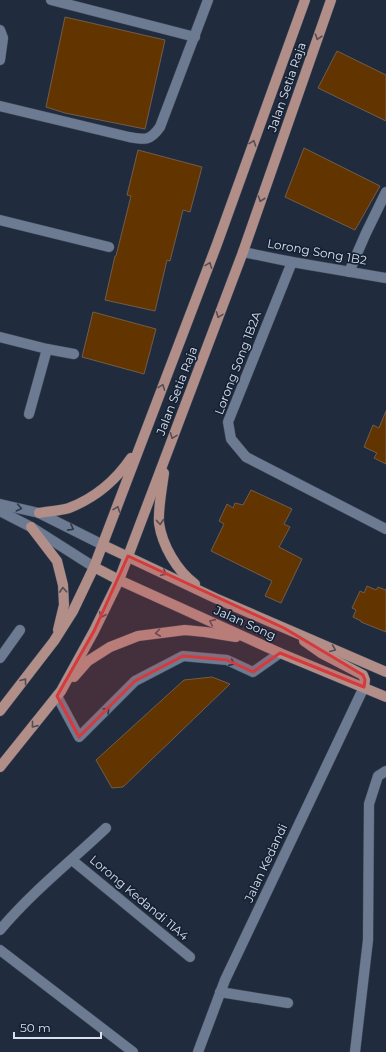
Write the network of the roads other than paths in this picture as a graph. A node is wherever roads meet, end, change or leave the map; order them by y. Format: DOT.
graph roads {
  1 [pos="51,0"];
  2 [pos="208,0"];
  3 [pos="305,0"];
  4 [pos="331,0"];
  5 [pos="85,4"];
  6 [pos="0,30"];
  7 [pos="195,37"];
  8 [pos="0,60"];
  9 [pos="0,106"];
  10 [pos="386,192"];
  11 [pos="0,220"];
  12 [pos="109,248"];
  13 [pos="243,252"];
  14 [pos="292,262"];
  15 [pos="349,272"];
  16 [pos="386,278"];
  17 [pos="0,338"];
  18 [pos="47,349"];
  19 [pos="74,354"];
  20 [pos="29,414"];
  21 [pos="140,445"];
  22 [pos="166,456"];
  23 [pos="0,504"];
  24 [pos="0,511"];
  25 [pos="39,513"];
  26 [pos="31,527"];
  27 [pos="386,529"];
  28 [pos="104,545"];
  29 [pos="128,556"];
  30 [pos="94,567"];
  31 [pos="119,580"];
  32 [pos="215,598"];
  33 [pos="284,628"];
  34 [pos="20,630"];
  35 [pos="252,640"];
  36 [pos="54,641"];
  37 [pos="280,653"];
  38 [pos="0,658"];
  39 [pos="386,672"];
  40 [pos="364,687"];
  41 [pos="59,694"];
  42 [pos="386,697"];
  43 [pos="0,712"];
  44 [pos="0,767"];
  45 [pos="386,772"];
  46 [pos="106,828"];
  47 [pos="72,860"];
  48 [pos="0,930"];
  49 [pos="0,950"];
  50 [pos="190,957"];
  51 [pos="220,992"];
  52 [pos="288,1003"];
  53 [pos="133,1052"];
  54 [pos="198,1052"];
  55 [pos="355,1052"];
  1 -- 5 [label="street"];
  2 -- 7 [label="street"];
  21 -- 3 [label="main road, Jalan Setia Raja, one-way"];
  4 -- 13 [label="main road, Jalan Setia Raja, one-way"];
  5 -- 7 [label="street"];
  6 -- 8 [label="street"];
  7 -- 9 [label="street"];
  10 -- 15 [label="street"];
  11 -- 12 [label="street"];
  13 -- 14 [label="street, Lorong Song 1B2"];
  13 -- 22 [label="main road, Jalan Setia Raja, one-way"];
  14 -- 15 [label="street, Lorong Song 1B2"];
  14 -- 27 [label="street, Lorong Song 1B2A"];
  15 -- 16 [label="street, Lorong Song 1B2"];
  17 -- 18 [label="street"];
  18 -- 19 [label="street"];
  18 -- 20 [label="street"];
  21 -- 25 [label="main road"];
  28 -- 21 [label="main road, Jalan Setia Raja, one-way"];
  22 -- 29 [label="main road, Jalan Setia Raja"];
  22 -- 32 [label="main road, one-way"];
  23 -- 25 [label="street, one-way"];
  24 -- 26 [label="street"];
  25 -- 28 [label="street, one-way"];
  26 -- 30 [label="street"];
  36 -- 26 [label="main road, one-way"];
  28 -- 29 [label="main road, Jalan Song"];
  28 -- 30 [label="main road, Jalan Setia Raja"];
  29 -- 31 [label="main road, Jalan Setia Raja"];
  29 -- 32 [label="main road, Jalan Song, one-way"];
  30 -- 31 [label="main road, Jalan Song"];
  30 -- 36 [label="main road, Jalan Setia Raja"];
  35 -- 31 [label="main road, Jalan Song, one-way"];
  31 -- 41 [label="main road, Jalan Setia Raja, one-way"];
  32 -- 33 [label="main road, Jalan Song"];
  33 -- 39 [label="main road, Jalan Song, one-way"];
  33 -- 40 [label="main road"];
  34 -- 38 [label="street"];
  35 -- 37 [label="main road, Jalan Song"];
  35 -- 41 [label="main road, one-way"];
  43 -- 36 [label="main road, Jalan Setia Raja, one-way"];
  37 -- 40 [label="main road, Jalan Song"];
  41 -- 37 [label="street, one-way"];
  40 -- 42 [label="main road, Jalan Song"];
  40 -- 51 [label="street, Jalan Kedandi"];
  41 -- 44 [label="main road, Jalan Setia Raja, one-way"];
  45 -- 55 [label="street"];
  46 -- 47 [label="street"];
  47 -- 48 [label="street"];
  47 -- 50 [label="street, Lorong Kedandi 11A4"];
  49 -- 53 [label="street"];
  51 -- 52 [label="street"];
  51 -- 54 [label="street, Jalan Kedandi"];
}
